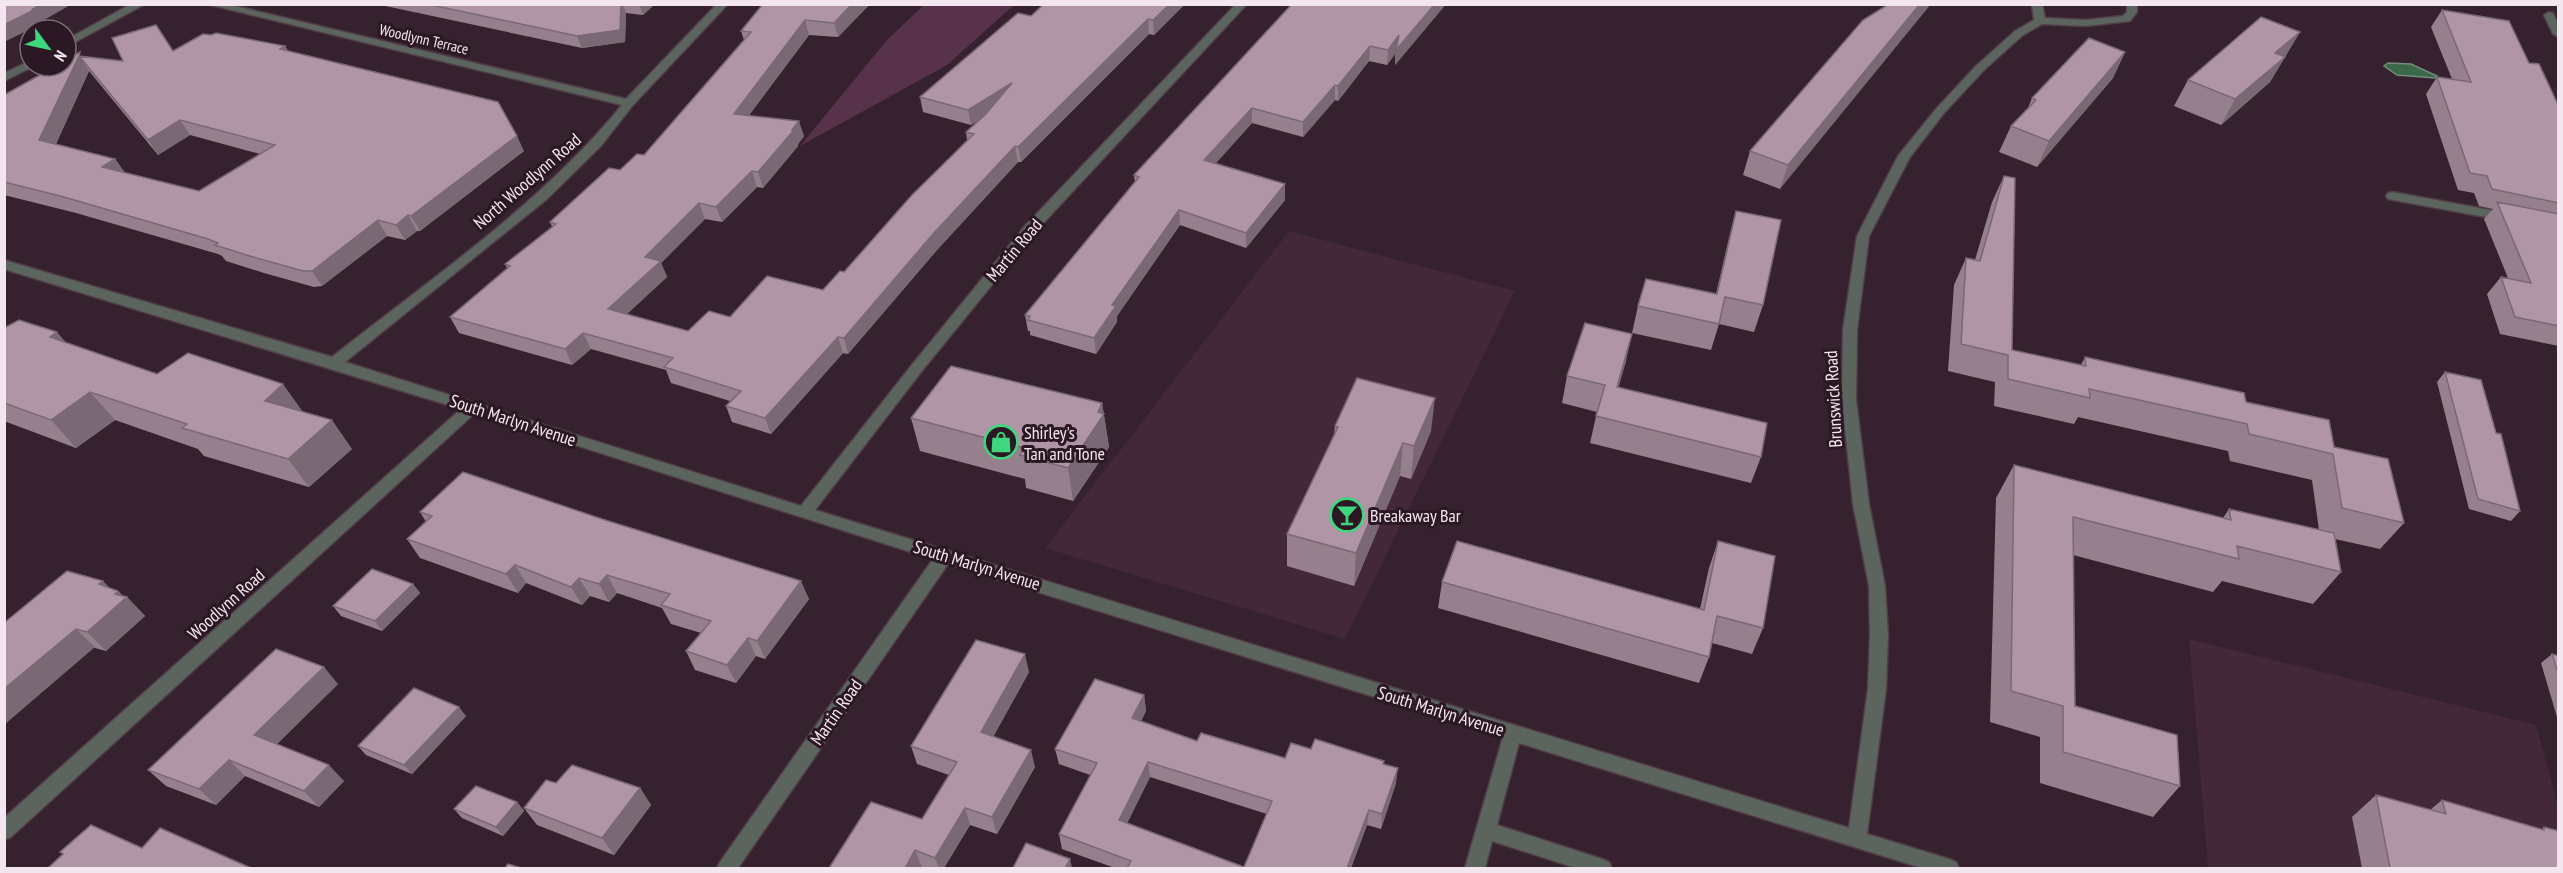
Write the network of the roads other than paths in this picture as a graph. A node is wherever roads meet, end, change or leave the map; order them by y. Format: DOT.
graph roads {
  1 [pos="140,4"];
  2 [pos="212,4"];
  3 [pos="723,4"];
  4 [pos="1242,4"];
  5 [pos="2037,4"];
  6 [pos="2132,4"];
  7 [pos="2549,15"];
  8 [pos="2040,21"];
  9 [pos="2559,34"];
  10 [pos="78,38"];
  11 [pos="18,70"];
  12 [pos="4,78"];
  13 [pos="629,103"];
  14 [pos="2392,196"];
  15 [pos="2525,221"];
  16 [pos="4,264"];
  17 [pos="334,363"];
  18 [pos="473,407"];
  19 [pos="804,513"];
  20 [pos="945,555"];
  21 [pos="1513,733"];
  22 [pos="4,831"];
  23 [pos="1487,831"];
  24 [pos="1857,840"];
  25 [pos="727,868"];
  26 [pos="1475,868"];
  27 [pos="1602,868"];
  28 [pos="1949,868"];
  1 -- 10 [label="street"];
  2 -- 13 [label="street, Woodlynn Terrace"];
  3 -- 13 [label="street, North Woodlynn Road"];
  4 -- 19 [label="street, Martin Road"];
  5 -- 8 [label="street"];
  6 -- 8 [label="street"];
  7 -- 9 [label="street"];
  8 -- 24 [label="street, Brunswick Road"];
  11 -- 12 [label="street"];
  13 -- 17 [label="street, North Woodlynn Road"];
  14 -- 15 [label="street"];
  16 -- 17 [label="street, South Marlyn Avenue"];
  17 -- 18 [label="street, South Marlyn Avenue"];
  18 -- 19 [label="street, South Marlyn Avenue"];
  18 -- 22 [label="street, Woodlynn Road"];
  19 -- 20 [label="street, South Marlyn Avenue"];
  20 -- 21 [label="street, South Marlyn Avenue"];
  20 -- 25 [label="street, Martin Road"];
  21 -- 23 [label="street"];
  21 -- 24 [label="street, South Marlyn Avenue"];
  23 -- 26 [label="street"];
  23 -- 27 [label="street"];
  24 -- 28 [label="street, South Marlyn Avenue"];
}
